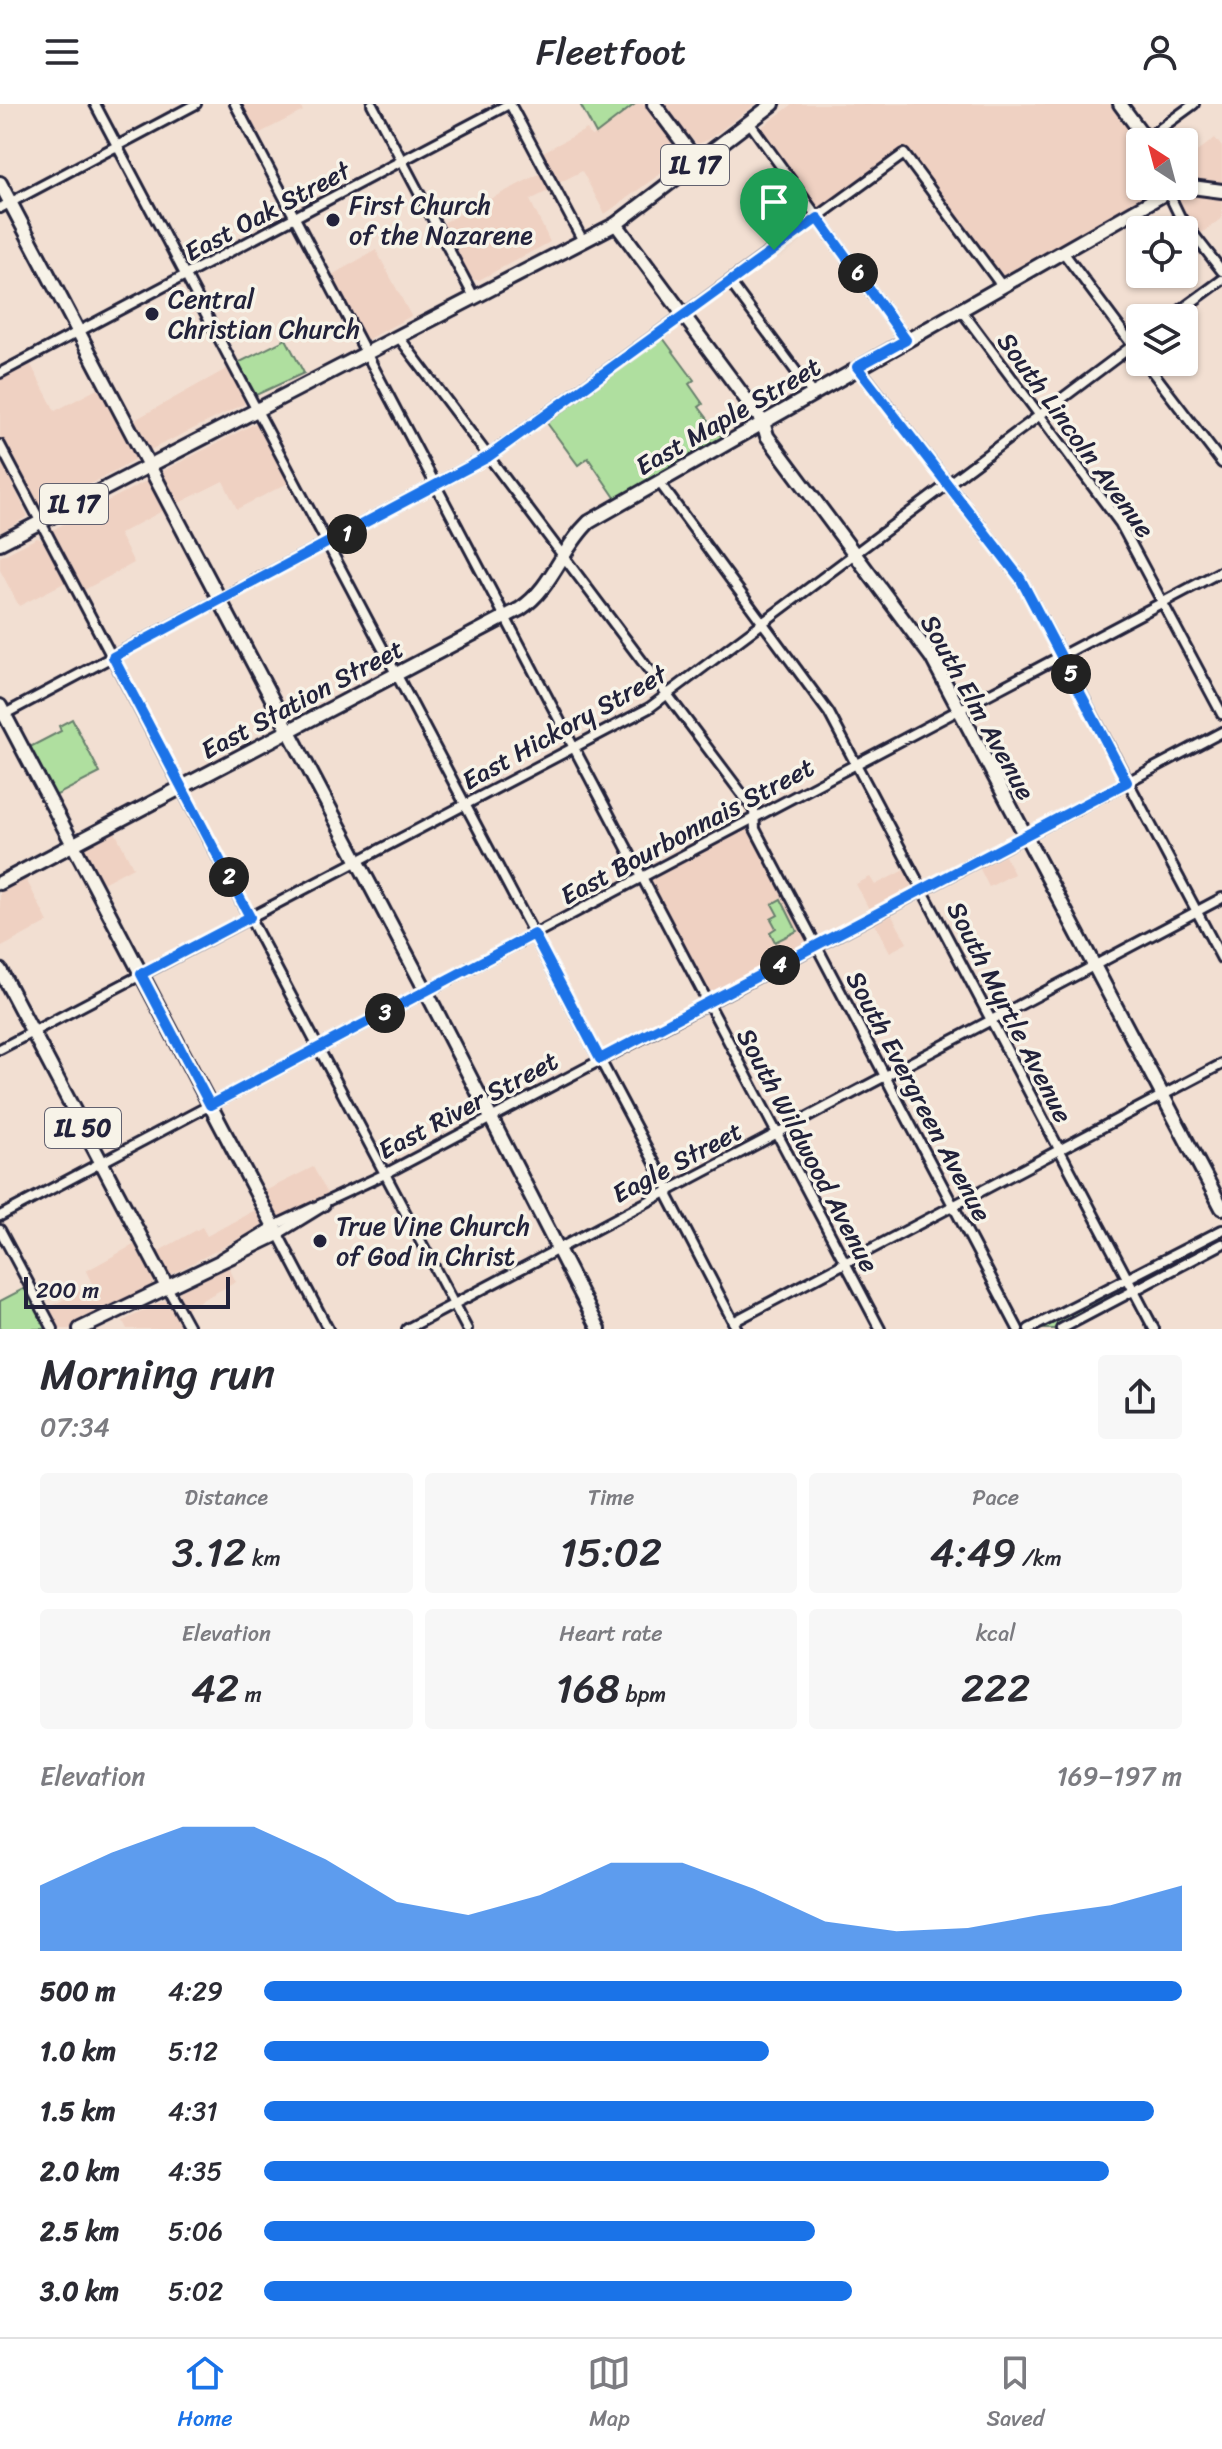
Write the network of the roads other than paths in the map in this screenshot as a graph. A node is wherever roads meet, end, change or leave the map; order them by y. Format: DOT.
graph roads {
  1 [pos="95,104"];
  2 [pos="196,104"];
  3 [pos="235,104"];
  4 [pos="372,104"];
  5 [pos="509,104"];
  6 [pos="654,104"];
  7 [pos="773,104"];
  8 [pos="1120,104"];
  9 [pos="1194,104"];
  10 [pos="749,122"];
  11 [pos="1138,128"];
  12 [pos="1164,128"];
  13 [pos="117,146"];
  14 [pos="403,161"];
  15 [pos="698,163"];
  16 [pos="0,183"];
  17 [pos="1198,188"];
  18 [pos="1222,191"];
  19 [pos="1154,200"];
  20 [pos="1176,200"];
  21 [pos="5,205"];
  22 [pos="295,218"];
  23 [pos="818,218"];
  24 [pos="616,224"];
  25 [pos="583,241"];
  26 [pos="1063,252"];
  27 [pos="1222,271"];
  28 [pos="187,276"];
  29 [pos="1222,280"];
  30 [pos="730,282"];
  31 [pos="1002,286"];
  32 [pos="474,297"];
  33 [pos="1189,304"];
  34 [pos="961,310"];
  35 [pos="684,315"];
  36 [pos="1126,330"];
  37 [pos="78,331"];
  38 [pos="398,336"];
  39 [pos="906,340"];
  40 [pos="1126,350"];
  41 [pos="367,353"];
  42 [pos="857,367"];
  43 [pos="0,373"];
  44 [pos="1156,376"];
  45 [pos="812,393"];
  46 [pos="257,409"];
  47 [pos="1042,416"];
  48 [pos="763,422"];
  49 [pos="0,445"];
  50 [pos="488,457"];
  51 [pos="1222,463"];
  52 [pos="149,465"];
  53 [pos="659,482"];
  54 [pos="949,486"];
  55 [pos="434,488"];
  56 [pos="42,521"];
  57 [pos="0,543"];
  58 [pos="328,544"];
  59 [pos="857,554"];
  60 [pos="562,555"];
  61 [pos="1222,571"];
  62 [pos="220,600"];
  63 [pos="1164,601"];
  64 [pos="505,617"];
  65 [pos="762,625"];
  66 [pos="1062,655"];
  67 [pos="113,657"];
  68 [pos="397,674"];
  69 [pos="668,695"];
  70 [pos="960,709"];
  71 [pos="1,712"];
  72 [pos="1222,714"];
  73 [pos="289,731"];
  74 [pos="1222,732"];
  75 [pos="572,748"];
  76 [pos="857,764"];
  77 [pos="1127,782"];
  78 [pos="181,787"];
  79 [pos="466,804"];
  80 [pos="755,817"];
  81 [pos="1025,836"];
  82 [pos="73,845"];
  83 [pos="357,861"];
  84 [pos="642,877"];
  85 [pos="0,883"];
  86 [pos="923,889"];
  87 [pos="1222,898"];
  88 [pos="1197,911"];
  89 [pos="250,917"];
  90 [pos="534,934"];
  91 [pos="817,946"];
  92 [pos="1222,959"];
  93 [pos="1093,966"];
  94 [pos="0,970"];
  95 [pos="141,974"];
  96 [pos="426,991"];
  97 [pos="708,1003"];
  98 [pos="992,1019"];
  99 [pos="32,1032"];
  100 [pos="319,1048"];
  101 [pos="0,1049"];
  102 [pos="600,1059"];
  103 [pos="1222,1064"];
  104 [pos="887,1075"];
  105 [pos="1162,1095"];
  106 [pos="210,1105"];
  107 [pos="491,1117"];
  108 [pos="777,1132"];
  109 [pos="1059,1151"];
  110 [pos="101,1163"];
  111 [pos="385,1174"];
  112 [pos="669,1190"];
  113 [pos="954,1206"];
  114 [pos="1222,1208"];
  115 [pos="0,1216"];
  116 [pos="0,1230"];
  117 [pos="276,1230"];
  118 [pos="1222,1230"];
  119 [pos="1222,1244"];
  120 [pos="557,1249"];
  121 [pos="847,1264"];
  122 [pos="1127,1279"];
  123 [pos="167,1287"];
  124 [pos="1133,1291"];
  125 [pos="453,1304"];
  126 [pos="735,1325"];
  127 [pos="53,1329"];
  128 [pos="80,1329"];
  129 [pos="96,1329"];
  130 [pos="190,1329"];
  131 [pos="328,1329"];
  132 [pos="407,1329"];
  133 [pos="467,1329"];
  134 [pos="599,1329"];
  135 [pos="880,1329"];
  136 [pos="1018,1329"];
  137 [pos="1029,1329"];
  138 [pos="1061,1329"];
  139 [pos="1154,1329"];
  1 -- 13 [label="street"];
  2 -- 13 [label="street"];
  3 -- 22 [label="street, South Wildwood Avenue"];
  4 -- 14 [label="street"];
  5 -- 14 [label="street, East Oak Street"];
  5 -- 25 [label="street"];
  6 -- 15 [label="main road"];
  7 -- 10 [label="main road, IL 17"];
  8 -- 11 [label="main road"];
  9 -- 12 [label="street"];
  10 -- 15 [label="main road, IL 17"];
  10 -- 23 [label="street"];
  13 -- 21 [label="street"];
  13 -- 28 [label="street"];
  14 -- 22 [label="street, East Oak Street"];
  14 -- 32 [label="street"];
  15 -- 24 [label="main road, IL 17"];
  16 -- 21 [label="main road"];
  17 -- 18 [label="main road"];
  19 -- 26 [label="main road, East Maple Street"];
  20 -- 27 [label="street"];
  21 -- 37 [label="main road"];
  22 -- 28 [label="street, East Oak Street"];
  22 -- 41 [label="street, South Wildwood Avenue"];
  23 -- 30 [label="street"];
  23 -- 31 [label="street"];
  23 -- 39 [label="street"];
  24 -- 25 [label="main road, IL 17"];
  24 -- 35 [label="main road, South Elm Avenue"];
  25 -- 32 [label="main road, IL 17"];
  26 -- 31 [label="main road, East Maple Street"];
  26 -- 36 [label="street"];
  28 -- 37 [label="street, East Oak Street"];
  28 -- 46 [label="street"];
  29 -- 33 [label="street"];
  30 -- 35 [label="street"];
  30 -- 45 [label="street"];
  31 -- 34 [label="main road, East Maple Street"];
  32 -- 38 [label="main road, IL 17"];
  34 -- 39 [label="main road, East Maple Street"];
  34 -- 47 [label="street, South Lincoln Avenue"];
  35 -- 48 [label="main road, South Elm Avenue"];
  35 -- 50 [label="street"];
  37 -- 43 [label="street, East Oak Street"];
  37 -- 52 [label="main road"];
  38 -- 41 [label="main road, IL 17"];
  38 -- 50 [label="street, South Evergreen Avenue"];
  39 -- 42 [label="main road, East Maple Street"];
  40 -- 47 [label="street, East Hickory Street"];
  41 -- 46 [label="main road, IL 17"];
  41 -- 55 [label="street, South Wildwood Avenue"];
  42 -- 45 [label="main road, East Maple Street"];
  42 -- 54 [label="street"];
  44 -- 51 [label="street"];
  45 -- 48 [label="main road, East Maple Street"];
  46 -- 52 [label="main road, IL 17"];
  46 -- 58 [label="street"];
  47 -- 54 [label="street, East Hickory Street"];
  47 -- 63 [label="street, South Lincoln Avenue"];
  48 -- 53 [label="main road, East Maple Street"];
  48 -- 59 [label="main road, South Elm Avenue"];
  49 -- 56 [label="street"];
  50 -- 55 [label="street"];
  50 -- 60 [label="street, South Evergreen Avenue"];
  52 -- 56 [label="main road, IL 17"];
  52 -- 62 [label="main road"];
  53 -- 60 [label="main road, East Maple Street"];
  53 -- 65 [label="street, South Myrtle Avenue"];
  54 -- 59 [label="street, East Hickory Street"];
  54 -- 66 [label="street"];
  55 -- 58 [label="street"];
  55 -- 64 [label="street, South Wildwood Avenue"];
  56 -- 57 [label="main road, IL 17"];
  56 -- 67 [label="street"];
  58 -- 62 [label="street"];
  58 -- 68 [label="street"];
  59 -- 65 [label="street, East Hickory Street"];
  59 -- 70 [label="main road, South Elm Avenue"];
  60 -- 64 [label="main road, East Station Street"];
  60 -- 69 [label="street, South Evergreen Avenue"];
  61 -- 63 [label="street, East Bourbonnais Street"];
  62 -- 67 [label="street"];
  62 -- 73 [label="main road"];
  63 -- 66 [label="street, East Bourbonnais Street"];
  63 -- 72 [label="street, South Lincoln Avenue"];
  64 -- 68 [label="main road, East Station Street"];
  64 -- 75 [label="street, South Wildwood Avenue"];
  65 -- 69 [label="street, East Hickory Street"];
  65 -- 76 [label="street, South Myrtle Avenue"];
  66 -- 70 [label="street, East Bourbonnais Street"];
  66 -- 77 [label="street"];
  67 -- 71 [label="street"];
  67 -- 78 [label="street"];
  68 -- 73 [label="main road, East Station Street"];
  68 -- 79 [label="street"];
  69 -- 75 [label="street, East Hickory Street"];
  69 -- 80 [label="street, South Evergreen Avenue"];
  70 -- 76 [label="street, East Bourbonnais Street"];
  70 -- 81 [label="main road, South Elm Avenue"];
  71 -- 82 [label="main road"];
  73 -- 78 [label="main road, East Station Street"];
  73 -- 83 [label="main road"];
  74 -- 77 [label="street, East River Street"];
  75 -- 79 [label="street, East Hickory Street"];
  75 -- 84 [label="street, South Wildwood Avenue"];
  76 -- 80 [label="street, East Bourbonnais Street"];
  76 -- 86 [label="street, South Myrtle Avenue"];
  77 -- 81 [label="street, East River Street"];
  77 -- 88 [label="street"];
  78 -- 82 [label="main road, East Station Street"];
  78 -- 89 [label="street"];
  79 -- 83 [label="street, East Hickory Street"];
  79 -- 90 [label="street"];
  80 -- 84 [label="street, East Bourbonnais Street"];
  80 -- 91 [label="street, South Evergreen Avenue"];
  81 -- 86 [label="street, East River Street"];
  81 -- 93 [label="main road, South Elm Avenue"];
  82 -- 85 [label="main road, East Station Street"];
  82 -- 95 [label="main road"];
  83 -- 89 [label="street, East Hickory Street"];
  83 -- 96 [label="main road"];
  84 -- 90 [label="street, East Bourbonnais Street"];
  84 -- 97 [label="street, South Wildwood Avenue"];
  86 -- 91 [label="street, East River Street"];
  86 -- 98 [label="street, South Myrtle Avenue"];
  87 -- 88 [label="street, Eagle Street"];
  88 -- 92 [label="street"];
  88 -- 93 [label="street, Eagle Street"];
  89 -- 95 [label="street, East Hickory Street"];
  89 -- 100 [label="street"];
  90 -- 96 [label="street, East Bourbonnais Street"];
  90 -- 102 [label="street"];
  91 -- 97 [label="street, East River Street"];
  91 -- 104 [label="street, South Evergreen Avenue"];
  93 -- 98 [label="street, Eagle Street"];
  93 -- 105 [label="main road, South Elm Avenue"];
  94 -- 99 [label="main road, IL 50"];
  95 -- 99 [label="street, East Hickory Street"];
  95 -- 106 [label="main road"];
  96 -- 100 [label="street, East Bourbonnais Street"];
  96 -- 107 [label="main road"];
  97 -- 102 [label="street, East River Street"];
  97 -- 108 [label="street, South Wildwood Avenue"];
  98 -- 104 [label="street, Eagle Street"];
  98 -- 109 [label="street, South Myrtle Avenue"];
  99 -- 101 [label="street, East Hickory Street"];
  99 -- 110 [label="main road, IL 50"];
  100 -- 106 [label="street, East Bourbonnais Street"];
  100 -- 111 [label="street"];
  102 -- 107 [label="street, East River Street"];
  102 -- 112 [label="street"];
  103 -- 105 [label="street"];
  104 -- 108 [label="street, Eagle Street"];
  104 -- 113 [label="street, South Evergreen Avenue"];
  105 -- 109 [label="street"];
  105 -- 114 [label="main road, South Elm Avenue"];
  106 -- 110 [label="street, East Bourbonnais Street"];
  106 -- 117 [label="main road"];
  107 -- 111 [label="street, East River Street"];
  107 -- 120 [label="main road"];
  108 -- 112 [label="street, Eagle Street"];
  108 -- 121 [label="street, South Wildwood Avenue"];
  109 -- 113 [label="street"];
  109 -- 122 [label="street, South Myrtle Avenue"];
  110 -- 115 [label="street, East Bourbonnais Street"];
  110 -- 123 [label="main road, IL 50"];
  111 -- 117 [label="street, East River Street"];
  111 -- 125 [label="street"];
  112 -- 120 [label="street, Eagle Street"];
  112 -- 126 [label="street"];
  113 -- 121 [label="street"];
  113 -- 136 [label="street, South Evergreen Avenue"];
  116 -- 127 [label="street"];
  117 -- 123 [label="main road, East River Street"];
  117 -- 131 [label="street"];
  118 -- 122 [label="street"];
  119 -- 124 [label="street"];
  120 -- 125 [label="street, Eagle Street"];
  120 -- 134 [label="main road"];
  121 -- 126 [label="street"];
  121 -- 135 [label="street, South Wildwood Avenue"];
  122 -- 124 [label="street, South Myrtle Avenue"];
  122 -- 137 [label="street"];
  123 -- 128 [label="main road, East River Street"];
  123 -- 129 [label="main road, East River Street"];
  123 -- 130 [label="street"];
  124 -- 138 [label="street"];
  124 -- 139 [label="street, South Myrtle Avenue"];
  125 -- 132 [label="street, Eagle Street"];
  125 -- 133 [label="street"];
}
